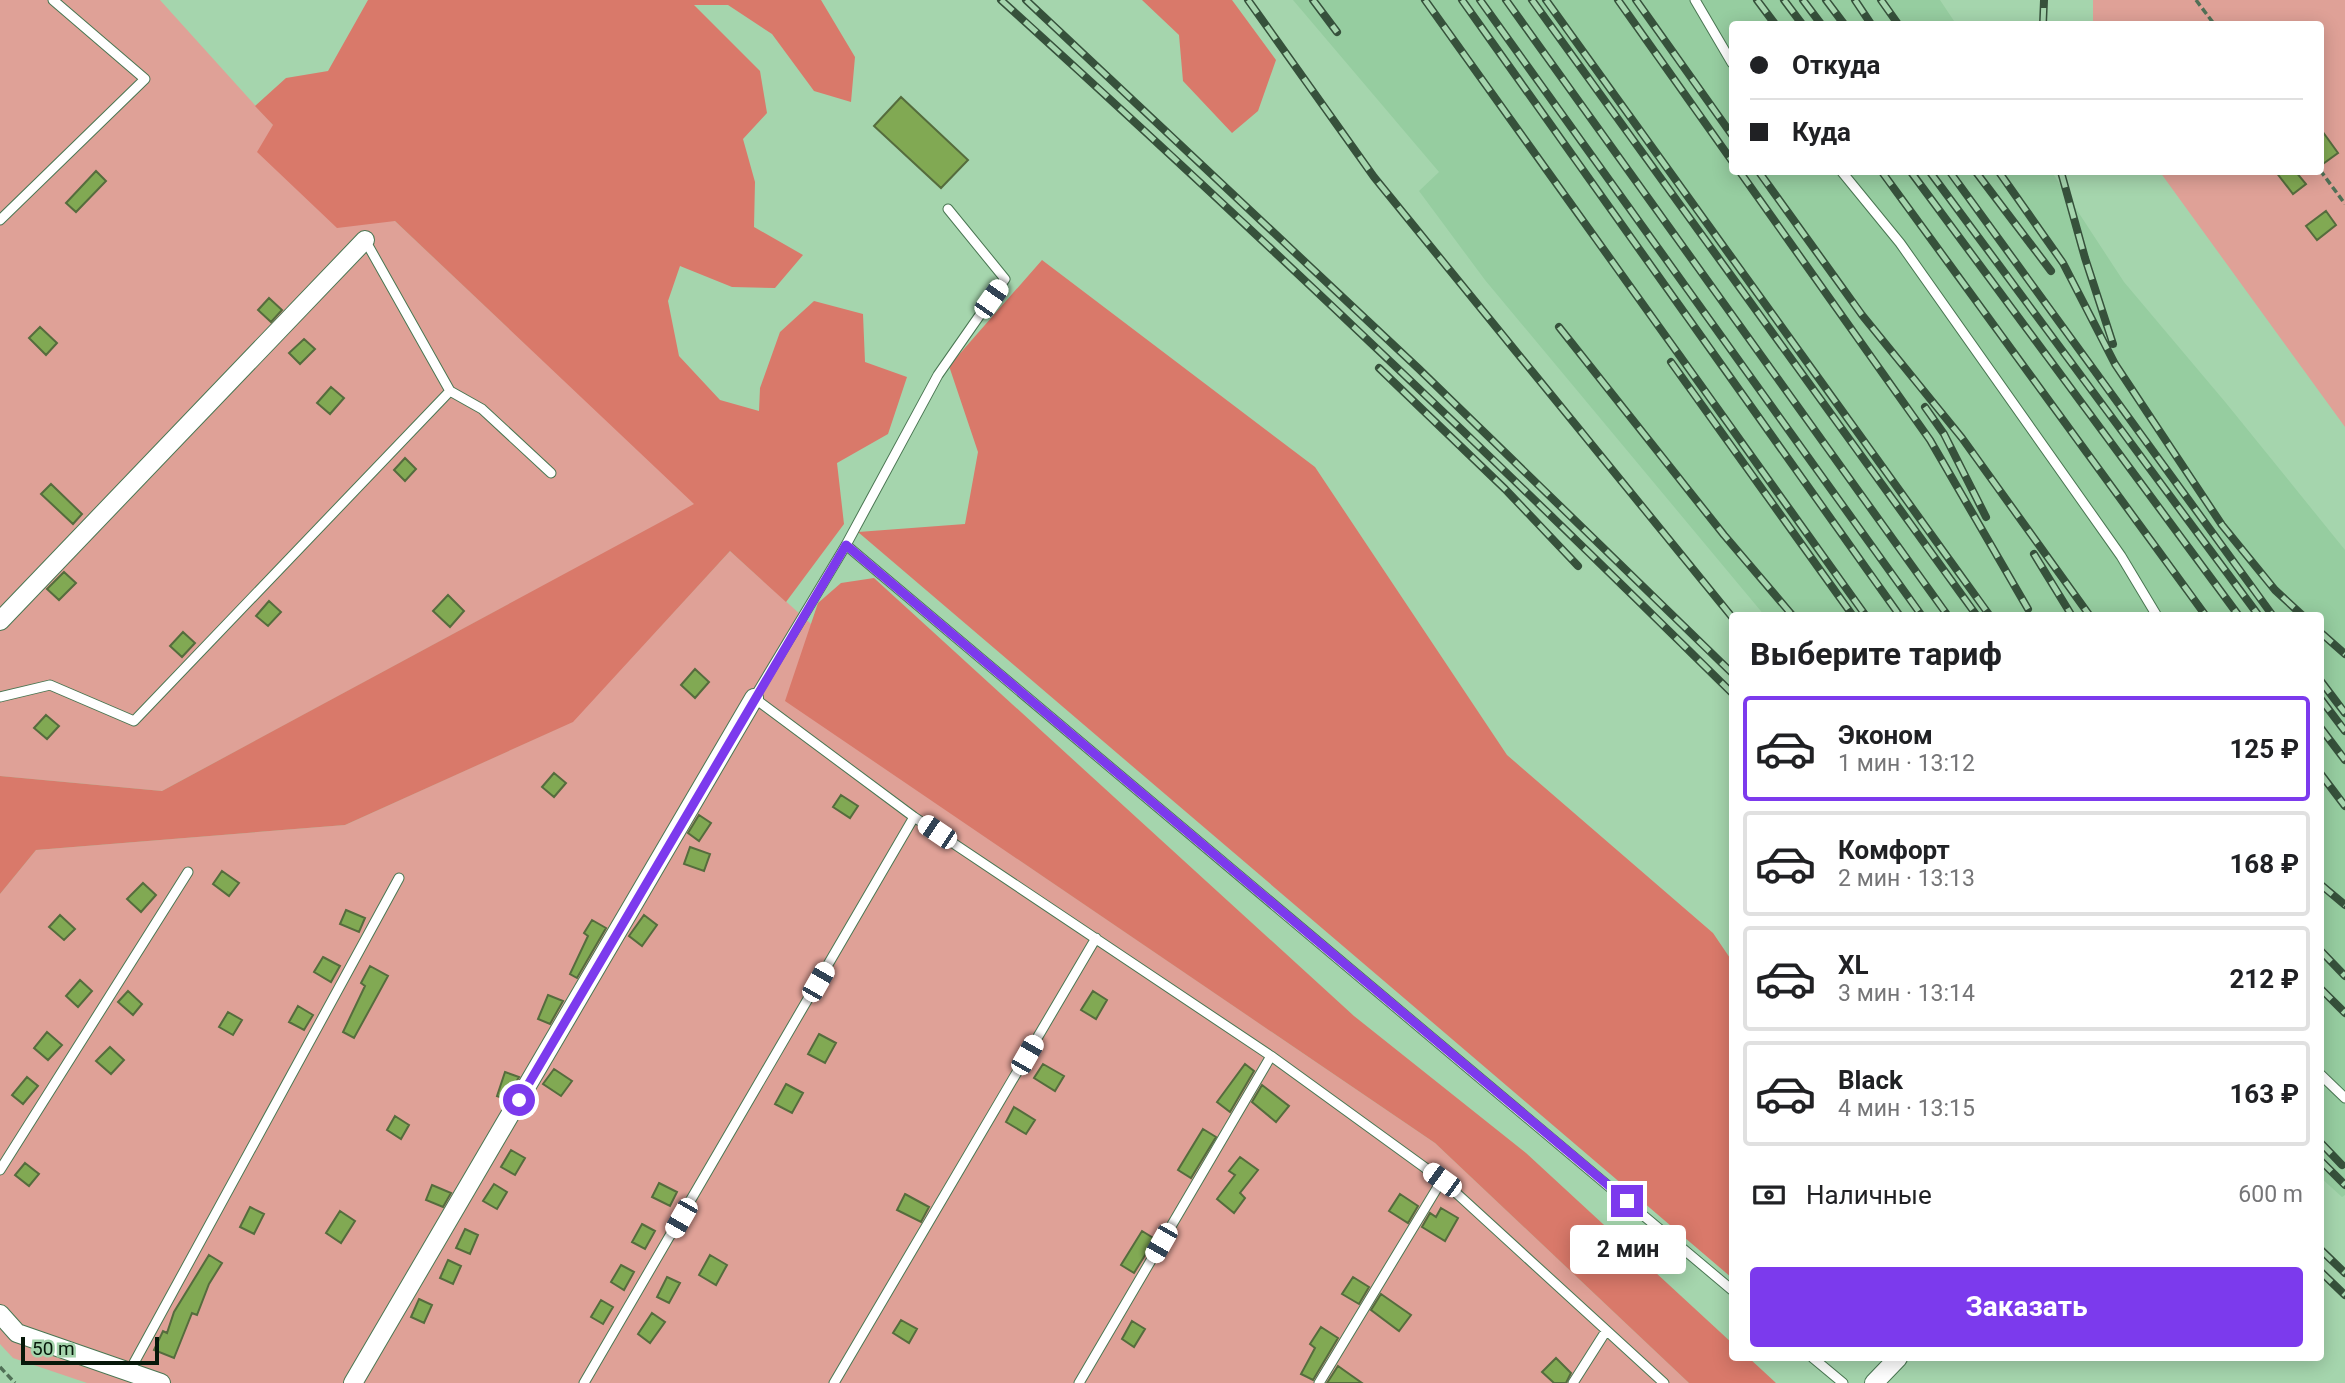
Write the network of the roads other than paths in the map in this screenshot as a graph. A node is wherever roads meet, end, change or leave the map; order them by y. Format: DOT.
graph roads {
  1 [pos="53,0"];
  2 [pos="1695,0"];
  3 [pos="1729,58"];
  4 [pos="1844,175"];
  5 [pos="948,209"];
  6 [pos="0,220"];
  7 [pos="365,240"];
  8 [pos="450,391"];
  9 [pos="551,473"];
  10 [pos="846,545"];
  11 [pos="2155,612"];
  12 [pos="0,621"];
  13 [pos="0,696"];
  14 [pos="754,698"];
  15 [pos="915,817"];
  16 [pos="188,872"];
  17 [pos="399,877"];
  18 [pos="1096,939"];
  19 [pos="1271,1056"];
  20 [pos="2324,1078"];
  21 [pos="2345,1098"];
  22 [pos="0,1170"];
  23 [pos="1442,1180"];
  24 [pos="1729,1287"];
  25 [pos="0,1314"];
  26 [pos="1606,1331"];
  27 [pos="1817,1361"];
  28 [pos="1895,1361"];
  29 [pos="129,1372"];
  30 [pos="161,1383"];
  31 [pos="353,1383"];
  32 [pos="584,1383"];
  33 [pos="834,1383"];
  34 [pos="1079,1383"];
  35 [pos="1319,1383"];
  36 [pos="1573,1383"];
  37 [pos="1664,1383"];
  38 [pos="1843,1383"];
  39 [pos="1874,1383"];
  1 -- 6 [label="lane"];
  2 -- 3 [label="lane"];
  4 -- 11 [label="lane"];
  5 -- 10 [label="lane"];
  7 -- 8 [label="lane"];
  7 -- 12 [label="street"];
  8 -- 9 [label="lane"];
  8 -- 13 [label="lane"];
  10 -- 14 [label="lane"];
  10 -- 24 [label="lane"];
  14 -- 15 [label="lane"];
  14 -- 31 [label="street"];
  15 -- 18 [label="lane"];
  15 -- 32 [label="lane"];
  16 -- 22 [label="lane"];
  17 -- 29 [label="lane"];
  18 -- 19 [label="lane"];
  18 -- 33 [label="lane"];
  19 -- 23 [label="lane"];
  19 -- 34 [label="lane"];
  20 -- 21 [label="lane"];
  23 -- 26 [label="lane"];
  23 -- 35 [label="lane"];
  25 -- 29 [label="street"];
  26 -- 36 [label="lane"];
  26 -- 37 [label="lane"];
  27 -- 38 [label="lane"];
  28 -- 39 [label="street"];
  29 -- 30 [label="street"];
}
